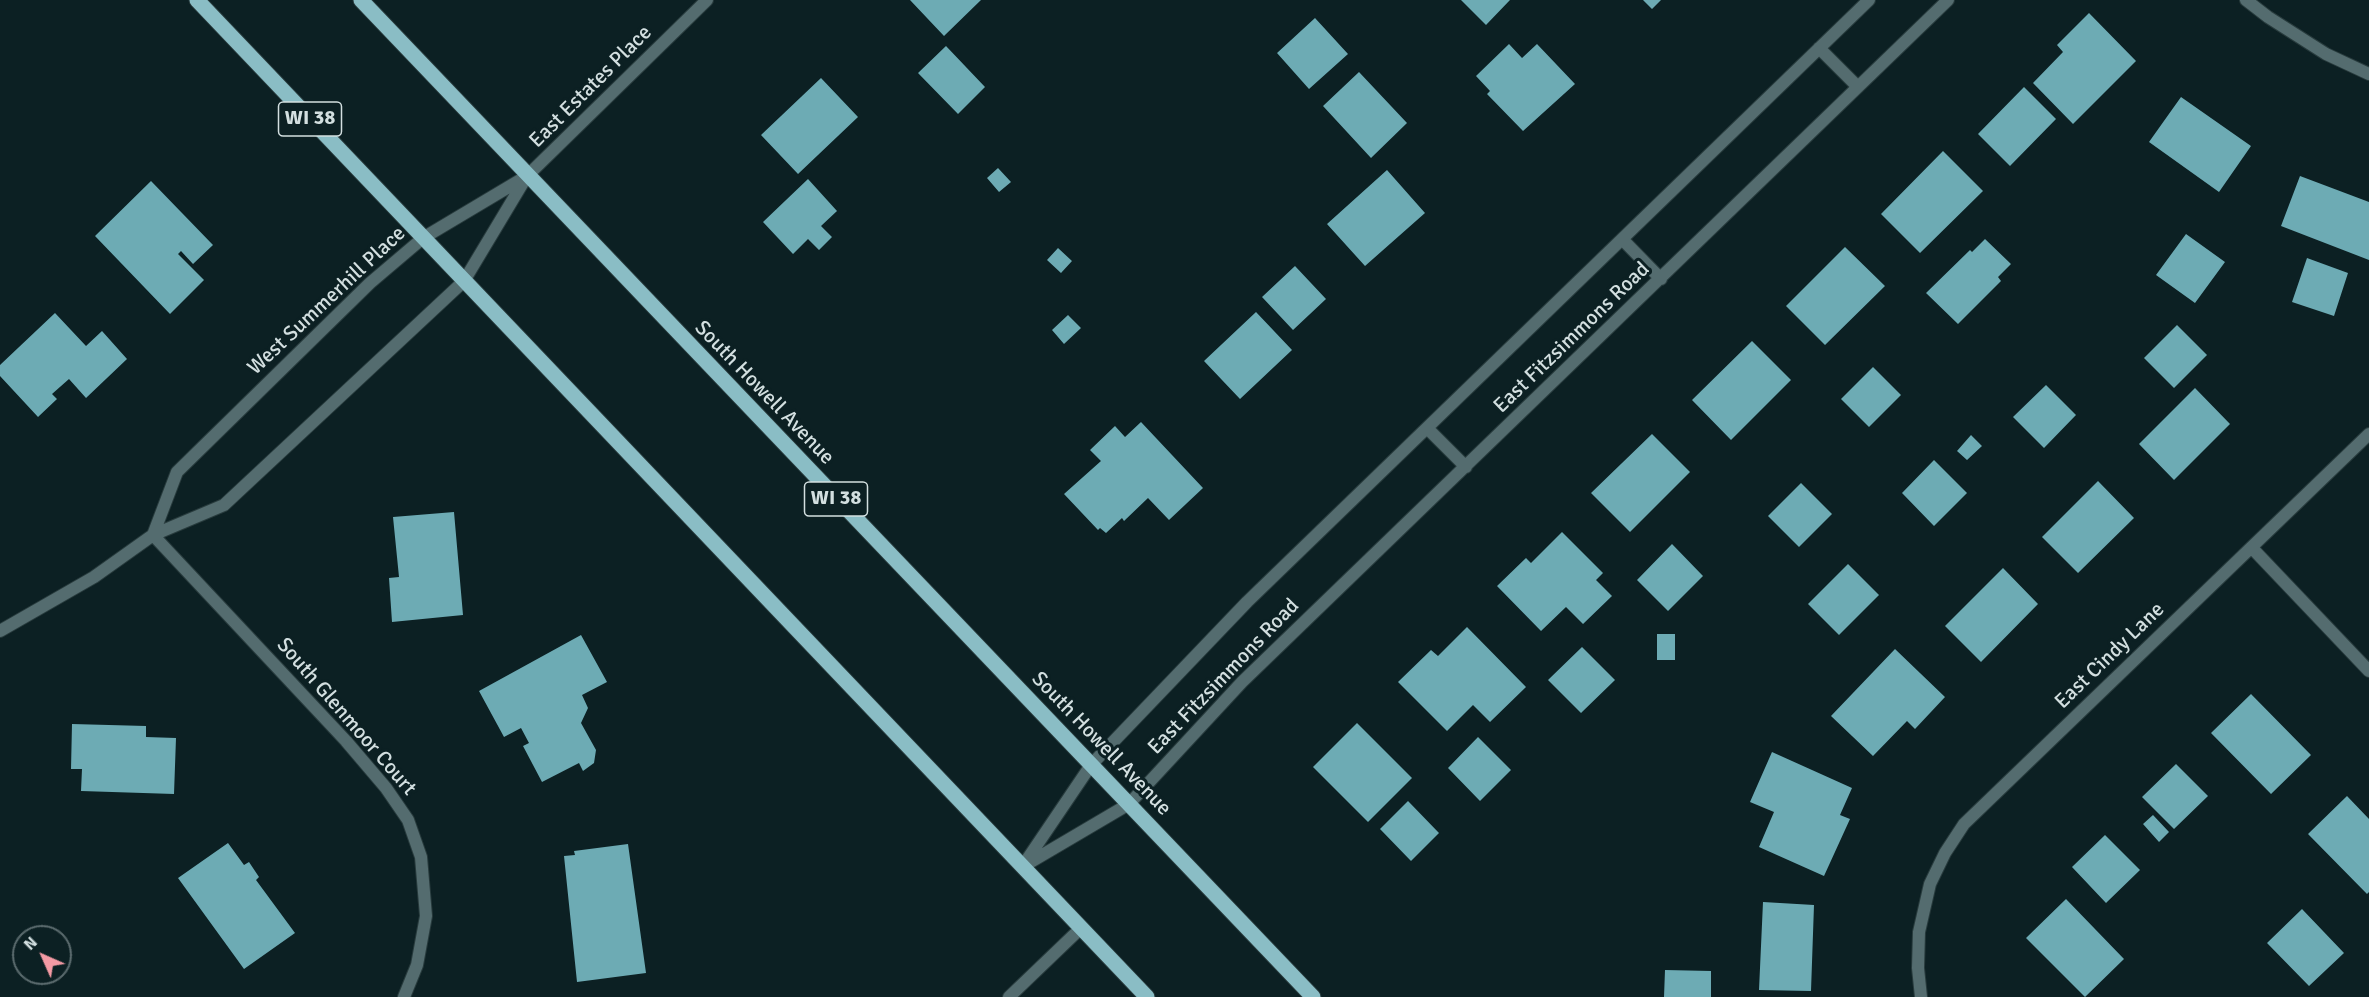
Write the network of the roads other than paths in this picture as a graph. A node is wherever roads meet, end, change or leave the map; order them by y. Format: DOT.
graph roads {
  1 [pos="197,0"];
  2 [pos="361,0"];
  3 [pos="707,0"];
  4 [pos="1869,0"];
  5 [pos="1948,0"];
  6 [pos="2246,0"];
  7 [pos="1819,48"];
  8 [pos="2369,74"];
  9 [pos="1858,87"];
  10 [pos="527,177"];
  11 [pos="423,238"];
  12 [pos="1622,239"];
  13 [pos="1661,279"];
  14 [pos="464,281"];
  15 [pos="1427,428"];
  16 [pos="2369,435"];
  17 [pos="1466,467"];
  18 [pos="153,535"];
  19 [pos="2252,549"];
  20 [pos="0,631"];
  21 [pos="2369,671"];
  22 [pos="1091,765"];
  23 [pos="1129,804"];
  24 [pos="1022,867"];
  25 [pos="1081,928"];
  26 [pos="404,997"];
  27 [pos="1009,997"];
  28 [pos="1147,997"];
  29 [pos="1313,997"];
  30 [pos="1921,997"];
  1 -- 11 [label="main road, WI 38"];
  2 -- 10 [label="main road, South Howell Avenue / WI 38"];
  3 -- 10 [label="street, East Estates Place"];
  4 -- 7 [label="street, East Fitzsimmons Road"];
  5 -- 9 [label="street, East Fitzsimmons Road"];
  6 -- 8 [label="street"];
  7 -- 9 [label="street"];
  7 -- 12 [label="street, East Fitzsimmons Road"];
  9 -- 13 [label="street, East Fitzsimmons Road"];
  10 -- 11 [label="street, West Summerhill Place"];
  10 -- 14 [label="street"];
  10 -- 22 [label="main road, South Howell Avenue / WI 38"];
  11 -- 14 [label="main road, WI 38"];
  11 -- 18 [label="street, West Summerhill Place"];
  12 -- 13 [label="street"];
  12 -- 15 [label="street, East Fitzsimmons Road"];
  13 -- 17 [label="street, East Fitzsimmons Road"];
  14 -- 18 [label="street"];
  14 -- 24 [label="main road, WI 38"];
  15 -- 17 [label="street"];
  15 -- 22 [label="street, East Fitzsimmons Road"];
  16 -- 19 [label="street, East Cindy Lane"];
  17 -- 23 [label="street, East Fitzsimmons Road"];
  18 -- 20 [label="street"];
  18 -- 26 [label="street, South Glenmoor Court"];
  19 -- 21 [label="street"];
  19 -- 30 [label="street, East Cindy Lane"];
  22 -- 23 [label="main road, South Howell Avenue / WI 38"];
  22 -- 24 [label="street, East Fitzsimmons Road"];
  23 -- 24 [label="street, East Fitzsimmons Road"];
  23 -- 29 [label="main road, South Howell Avenue / WI 38"];
  24 -- 25 [label="main road, WI 38"];
  25 -- 27 [label="street"];
  25 -- 28 [label="main road, WI 38"];
}
